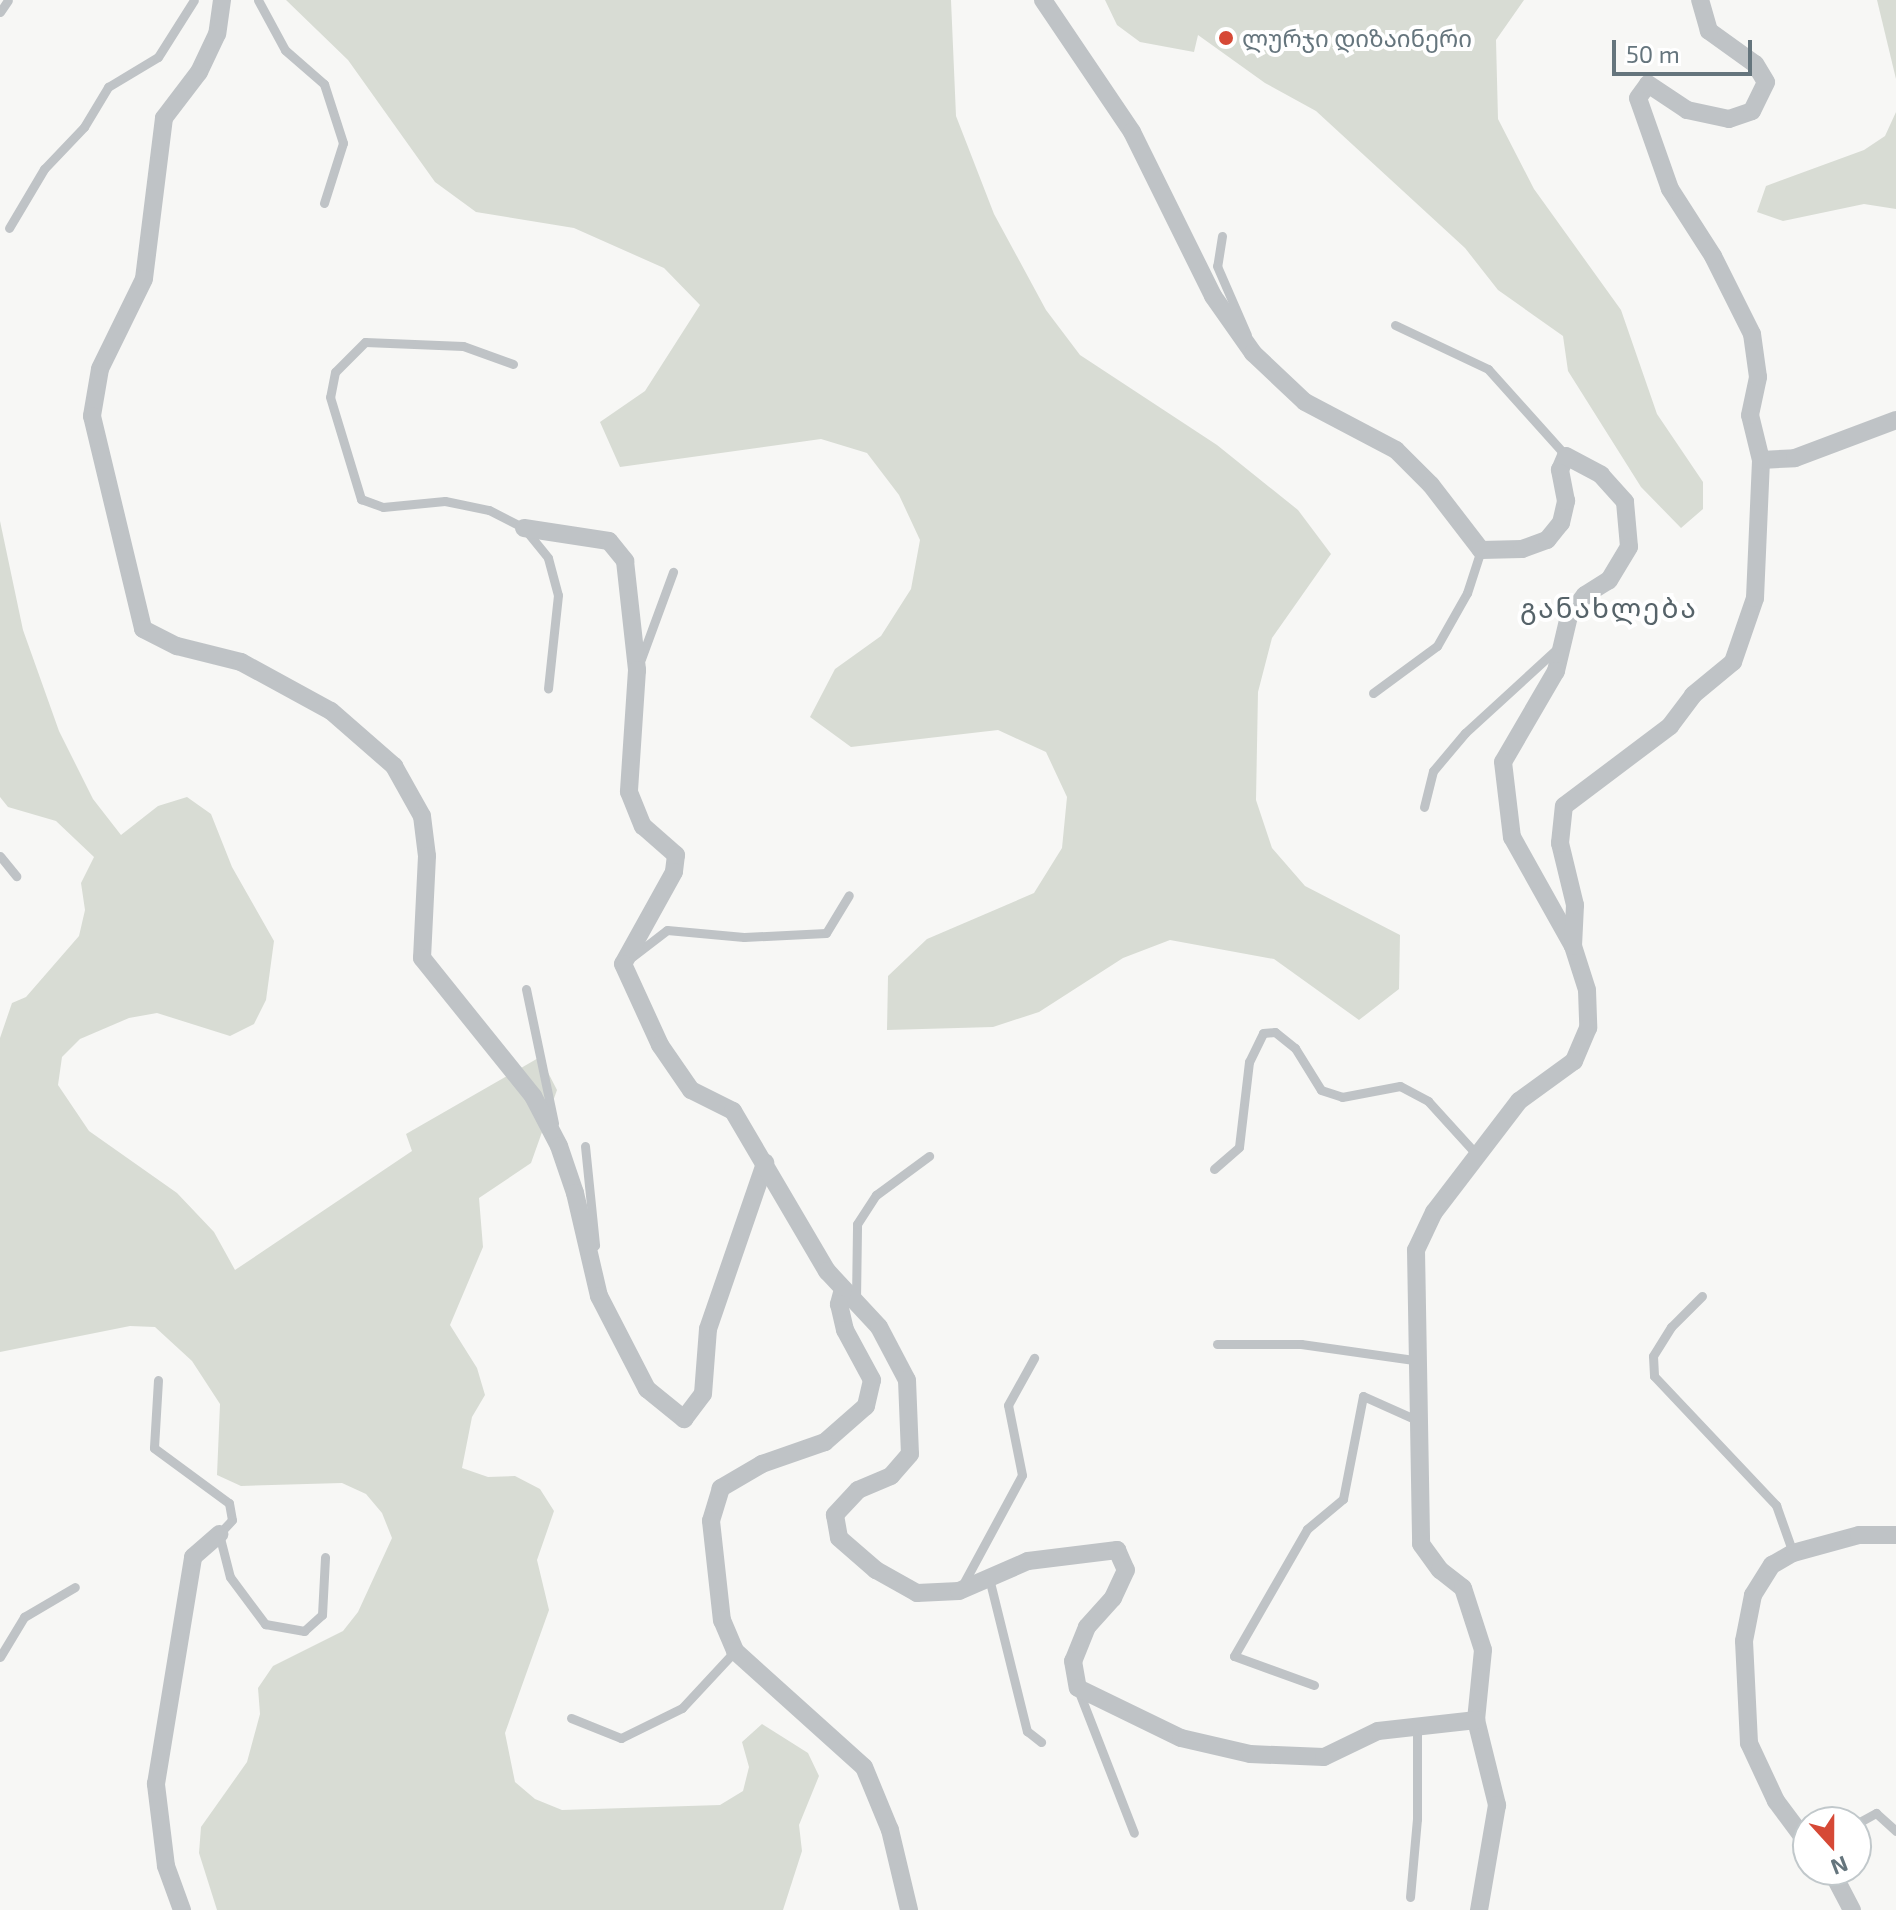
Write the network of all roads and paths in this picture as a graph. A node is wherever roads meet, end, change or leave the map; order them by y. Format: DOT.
graph roads {
  1 [pos="8,0"];
  2 [pos="194,0"];
  3 [pos="222,0"];
  4 [pos="258,0"];
  5 [pos="1043,0"];
  6 [pos="1700,0"];
  7 [pos="0,12"];
  8 [pos="324,203"];
  9 [pos="9,228"];
  10 [pos="1222,236"];
  11 [pos="1395,325"];
  12 [pos="1253,353"];
  13 [pos="513,364"];
  14 [pos="1896,420"];
  15 [pos="1566,456"];
  16 [pos="1761,460"];
  17 [pos="524,528"];
  18 [pos="1481,550"];
  19 [pos="673,572"];
  20 [pos="1562,644"];
  21 [pos="637,670"];
  22 [pos="548,688"];
  23 [pos="1373,693"];
  24 [pos="1424,807"];
  25 [pos="0,856"];
  26 [pos="16,876"];
  27 [pos="849,895"];
  28 [pos="1573,946"];
  29 [pos="623,964"];
  30 [pos="526,989"];
  31 [pos="559,1146"];
  32 [pos="585,1146"];
  33 [pos="929,1156"];
  34 [pos="1479,1157"];
  35 [pos="765,1163"];
  36 [pos="1214,1169"];
  37 [pos="599,1296"];
  38 [pos="850,1296"];
  39 [pos="1702,1296"];
  40 [pos="1217,1344"];
  41 [pos="1034,1358"];
  42 [pos="1421,1361"];
  43 [pos="158,1380"];
  44 [pos="1421,1422"];
  45 [pos="219,1534"];
  46 [pos="1896,1535"];
  47 [pos="1793,1553"];
  48 [pos="325,1557"];
  49 [pos="989,1578"];
  50 [pos="75,1587"];
  51 [pos="959,1591"];
  52 [pos="735,1651"];
  53 [pos="0,1657"];
  54 [pos="1314,1685"];
  55 [pos="1078,1688"];
  56 [pos="571,1718"];
  57 [pos="1476,1720"];
  58 [pos="1417,1726"];
  59 [pos="1041,1742"];
  60 [pos="1872,1815"];
  61 [pos="1792,1822"];
  62 [pos="1896,1831"];
  63 [pos="1134,1833"];
  64 [pos="1839,1886"];
  65 [pos="1410,1897"];
  66 [pos="182,1910"];
  67 [pos="909,1910"];
  68 [pos="1479,1910"];
  69 [pos="1852,1910"];
  1 -- 7 [label="lane"];
  2 -- 9 [label="lane"];
  3 -- 31 [label="street"];
  4 -- 8 [label="lane"];
  5 -- 12 [label="street"];
  6 -- 16 [label="street"];
  10 -- 12 [label="lane"];
  11 -- 15 [label="lane"];
  12 -- 18 [label="street"];
  13 -- 17 [label="lane"];
  14 -- 16 [label="street"];
  15 -- 18 [label="street"];
  15 -- 20 [label="street"];
  16 -- 28 [label="street"];
  17 -- 21 [label="street"];
  17 -- 22 [label="lane"];
  18 -- 23 [label="lane"];
  19 -- 21 [label="lane"];
  20 -- 24 [label="lane"];
  20 -- 28 [label="street"];
  21 -- 29 [label="street"];
  25 -- 26 [label="lane"];
  27 -- 29 [label="lane"];
  28 -- 34 [label="street"];
  29 -- 35 [label="street"];
  30 -- 31 [label="lane"];
  31 -- 37 [label="street"];
  32 -- 37 [label="lane"];
  33 -- 38 [label="lane"];
  34 -- 36 [label="lane"];
  34 -- 42 [label="street"];
  35 -- 37 [label="street"];
  35 -- 38 [label="street"];
  38 -- 51 [label="street"];
  38 -- 52 [label="street"];
  39 -- 47 [label="lane"];
  40 -- 42 [label="lane"];
  41 -- 51 [label="lane"];
  42 -- 44 [label="street"];
  43 -- 45 [label="lane"];
  44 -- 54 [label="lane"];
  44 -- 57 [label="street"];
  45 -- 48 [label="lane"];
  45 -- 66 [label="street"];
  46 -- 47 [label="street"];
  47 -- 61 [label="street"];
  49 -- 51 [label="street"];
  49 -- 55 [label="street"];
  49 -- 59 [label="lane"];
  50 -- 53 [label="lane"];
  52 -- 56 [label="lane"];
  52 -- 67 [label="street"];
  55 -- 58 [label="street"];
  55 -- 63 [label="lane"];
  57 -- 58 [label="street"];
  57 -- 68 [label="street"];
  58 -- 65 [label="lane"];
  60 -- 62 [label="lane"];
  64 -- 69 [label="street"];
}
